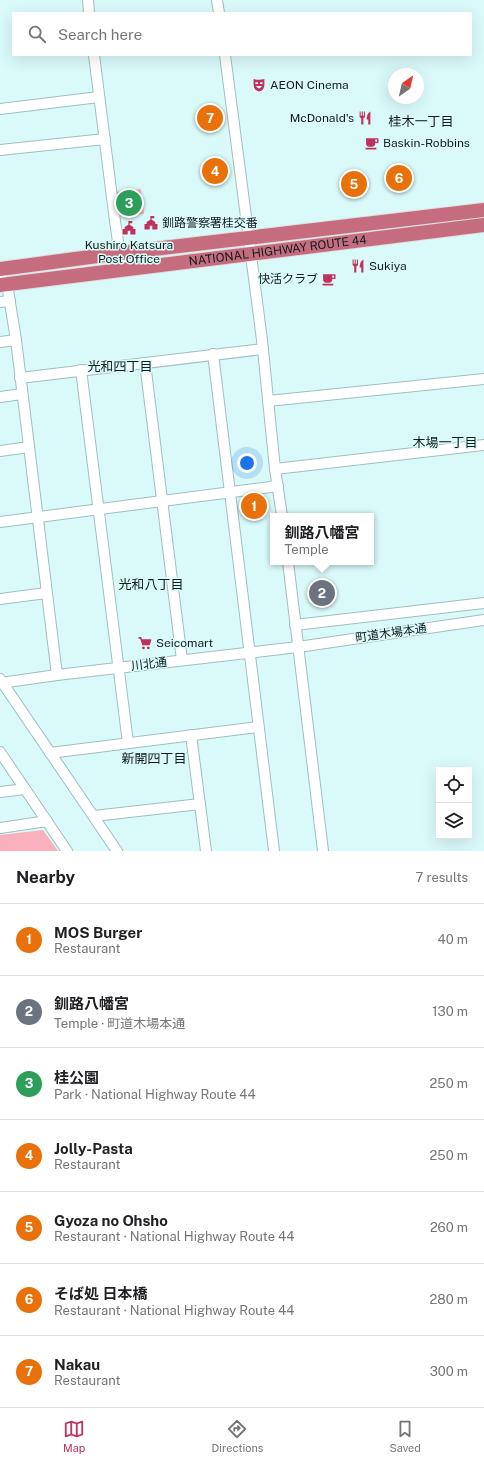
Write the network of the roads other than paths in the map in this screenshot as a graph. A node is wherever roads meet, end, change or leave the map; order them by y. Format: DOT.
graph roads {
  1 [pos="88,0"];
  2 [pos="217,0"];
  3 [pos="89,12"];
  4 [pos="219,12"];
  5 [pos="94,56"];
  6 [pos="225,56"];
  7 [pos="99,96"];
  8 [pos="0,109"];
  9 [pos="105,139"];
  10 [pos="0,150"];
  11 [pos="484,210"];
  12 [pos="484,225"];
  13 [pos="249,238"];
  14 [pos="120,253"];
  15 [pos="251,254"];
  16 [pos="0,269"];
  17 [pos="122,269"];
  18 [pos="2,281"];
  19 [pos="5,301"];
  20 [pos="16,340"];
  21 [pos="0,342"];
  22 [pos="263,349"];
  23 [pos="213,354"];
  24 [pos="145,363"];
  25 [pos="81,370"];
  26 [pos="20,378"];
  27 [pos="484,379"];
  28 [pos="22,394"];
  29 [pos="0,397"];
  30 [pos="268,401"];
  31 [pos="484,445"];
  32 [pos="29,447"];
  33 [pos="0,451"];
  34 [pos="275,469"];
  35 [pos="278,486"];
  36 [pos="230,493"];
  37 [pos="162,501"];
  38 [pos="100,509"];
  39 [pos="282,513"];
  40 [pos="37,517"];
  41 [pos="0,522"];
  42 [pos="288,565"];
  43 [pos="46,593"];
  44 [pos="0,599"];
  45 [pos="484,603"];
  46 [pos="484,620"];
  47 [pos="296,625"];
  48 [pos="298,646"];
  49 [pos="249,652"];
  50 [pos="182,660"];
  51 [pos="119,668"];
  52 [pos="57,675"];
  53 [pos="1,681"];
  54 [pos="258,727"];
  55 [pos="191,734"];
  56 [pos="128,743"];
  57 [pos="0,752"];
  58 [pos="50,753"];
  59 [pos="25,788"];
  60 [pos="0,792"];
  61 [pos="200,804"];
  62 [pos="94,816"];
  63 [pos="47,821"];
  64 [pos="0,828"];
  65 [pos="67,851"];
  66 [pos="117,851"];
  67 [pos="206,851"];
  68 [pos="274,851"];
  69 [pos="323,851"];
  1 -- 3 [label="street"];
  2 -- 4 [label="street"];
  5 -- 7 [label="street"];
  6 -- 13 [label="street"];
  7 -- 8 [label="street"];
  7 -- 9 [label="street"];
  9 -- 10 [label="street"];
  9 -- 14 [label="street"];
  11 -- 13 [label="highway, NATIONAL HIGHWAY ROUTE 44"];
  12 -- 15 [label="highway, NATIONAL HIGHWAY ROUTE 44"];
  13 -- 14 [label="highway, NATIONAL HIGHWAY ROUTE 44"];
  13 -- 15 [label="street"];
  14 -- 16 [label="highway, NATIONAL HIGHWAY ROUTE 44"];
  14 -- 17 [label="street"];
  15 -- 17 [label="highway, NATIONAL HIGHWAY ROUTE 44"];
  15 -- 22 [label="street"];
  17 -- 18 [label="highway, NATIONAL HIGHWAY ROUTE 44"];
  18 -- 19 [label="street"];
  19 -- 20 [label="street"];
  20 -- 21 [label="street"];
  20 -- 26 [label="street"];
  22 -- 23 [label="street"];
  22 -- 30 [label="street"];
  23 -- 24 [label="street"];
  23 -- 36 [label="street"];
  24 -- 25 [label="street"];
  24 -- 37 [label="street"];
  25 -- 26 [label="street"];
  25 -- 38 [label="street"];
  26 -- 28 [label="street"];
  27 -- 30 [label="street"];
  28 -- 29 [label="street"];
  28 -- 32 [label="street"];
  30 -- 34 [label="street"];
  31 -- 34 [label="street"];
  32 -- 33 [label="street"];
  32 -- 40 [label="street"];
  34 -- 35 [label="street"];
  35 -- 36 [label="street"];
  35 -- 39 [label="street"];
  36 -- 37 [label="street"];
  36 -- 49 [label="street"];
  37 -- 38 [label="street"];
  37 -- 50 [label="street"];
  38 -- 40 [label="street"];
  38 -- 51 [label="street"];
  40 -- 41 [label="street"];
  40 -- 43 [label="street"];
  42 -- 47 [label="street"];
  43 -- 44 [label="street"];
  43 -- 52 [label="street"];
  45 -- 47 [label="street"];
  46 -- 48 [label="street, 町道木場本通"];
  47 -- 48 [label="street"];
  48 -- 49 [label="street, 川北通"];
  48 -- 69 [label="street"];
  49 -- 50 [label="street, 川北通"];
  49 -- 54 [label="street"];
  50 -- 51 [label="street, 川北通"];
  51 -- 52 [label="street, 川北通"];
  51 -- 56 [label="street"];
  52 -- 53 [label="street, 川北通"];
  53 -- 58 [label="street"];
  54 -- 55 [label="street"];
  54 -- 68 [label="street"];
  55 -- 56 [label="street"];
  55 -- 61 [label="street"];
  56 -- 58 [label="street"];
  57 -- 59 [label="street"];
  58 -- 62 [label="street"];
  59 -- 60 [label="street"];
  59 -- 63 [label="street"];
  61 -- 62 [label="street"];
  61 -- 67 [label="street"];
  62 -- 66 [label="street"];
  63 -- 64 [label="street"];
  63 -- 65 [label="street"];
}
